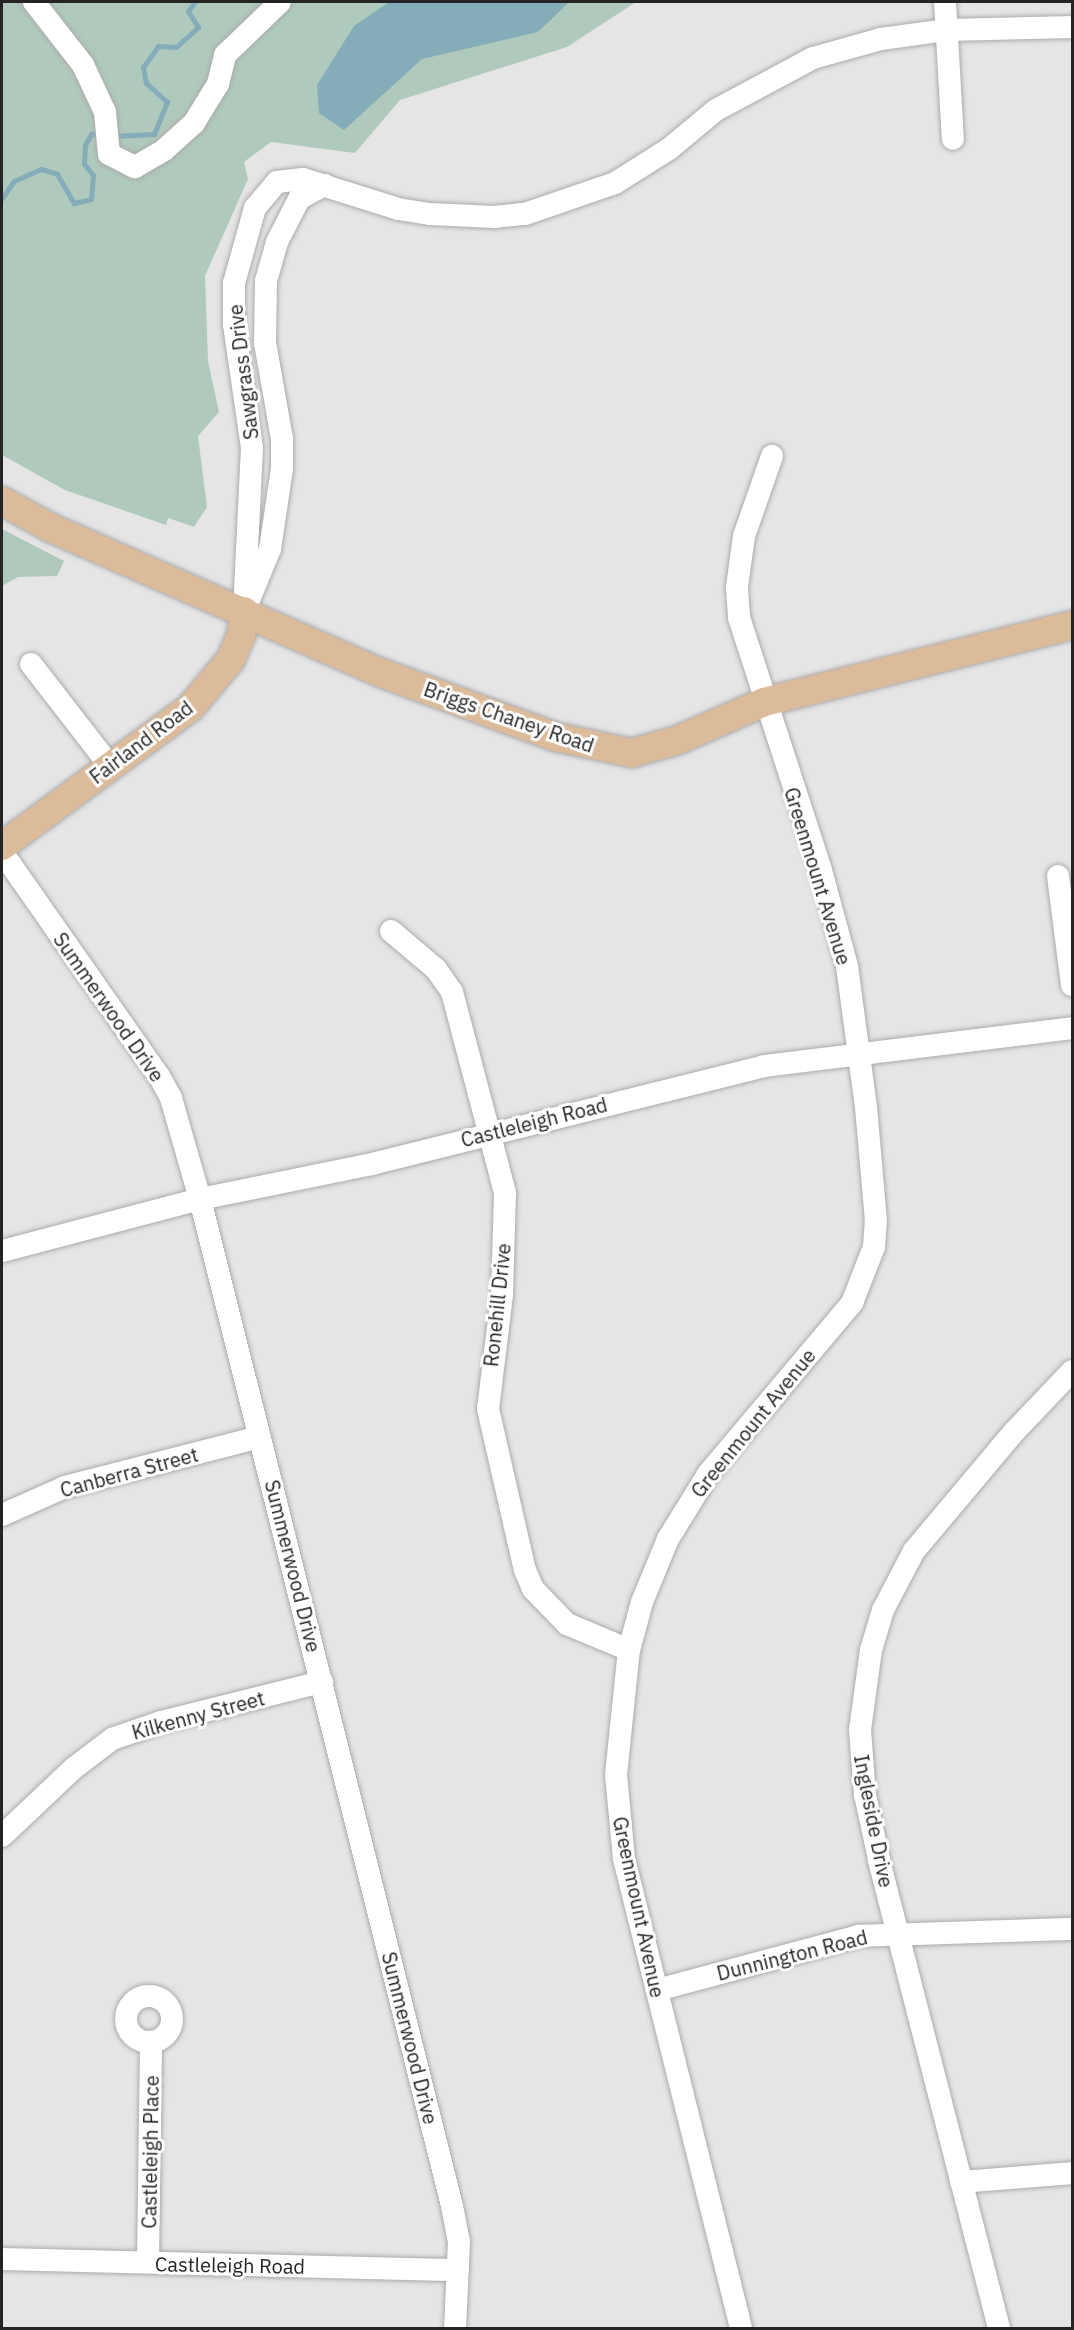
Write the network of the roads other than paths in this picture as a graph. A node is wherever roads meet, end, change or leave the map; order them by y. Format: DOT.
graph roads {
  1 [pos="34,2"];
  2 [pos="280,2"];
  3 [pos="945,2"];
  4 [pos="1072,27"];
  5 [pos="947,30"];
  6 [pos="953,139"];
  7 [pos="324,185"];
  8 [pos="772,456"];
  9 [pos="2,501"];
  10 [pos="248,504"];
  11 [pos="278,508"];
  12 [pos="244,611"];
  13 [pos="1072,625"];
  14 [pos="31,664"];
  15 [pos="764,702"];
  16 [pos="111,767"];
  17 [pos="2,846"];
  18 [pos="2,852"];
  19 [pos="1058,876"];
  20 [pos="391,931"];
  21 [pos="1072,985"];
  22 [pos="1072,1028"];
  23 [pos="860,1055"];
  24 [pos="490,1132"];
  25 [pos="200,1199"];
  26 [pos="2,1251"];
  27 [pos="1072,1371"];
  28 [pos="260,1437"];
  29 [pos="2,1515"];
  30 [pos="629,1650"];
  31 [pos="322,1682"];
  32 [pos="2,1836"];
  33 [pos="1072,1929"];
  34 [pos="896,1932"];
  35 [pos="657,1990"];
  36 [pos="151,2042"];
  37 [pos="1072,2174"];
  38 [pos="961,2182"];
  39 [pos="2,2259"];
  40 [pos="148,2262"];
  41 [pos="458,2270"];
  42 [pos="455,2328"];
  43 [pos="741,2328"];
  44 [pos="999,2328"];
  1 -- 2 [label="street"];
  3 -- 5 [label="street"];
  4 -- 5 [label="street"];
  5 -- 6 [label="street"];
  5 -- 7 [label="street"];
  7 -- 10 [label="street, Sawgrass Drive"];
  7 -- 11 [label="street, Sawgrass Drive"];
  8 -- 15 [label="street, Greenmount Avenue"];
  9 -- 12 [label="main road, Briggs Chaney Road"];
  10 -- 11 [label="street"];
  10 -- 12 [label="street, Sawgrass Drive"];
  11 -- 12 [label="street, Sawgrass Drive"];
  12 -- 15 [label="main road, Briggs Chaney Road"];
  12 -- 16 [label="main road, Fairland Road"];
  13 -- 15 [label="main road, Briggs Chaney Road"];
  14 -- 16 [label="street"];
  15 -- 23 [label="street, Greenmount Avenue"];
  16 -- 17 [label="main road, Fairland Road"];
  18 -- 25 [label="street, Summerwood Drive"];
  19 -- 21 [label="street"];
  20 -- 24 [label="street, Ronehill Drive"];
  22 -- 23 [label="street, Castleleigh Road"];
  23 -- 24 [label="street, Castleleigh Road"];
  23 -- 30 [label="street, Greenmount Avenue"];
  24 -- 25 [label="street, Castleleigh Road"];
  24 -- 30 [label="street, Ronehill Drive"];
  25 -- 26 [label="street, Castleleigh Road"];
  25 -- 28 [label="street, Summerwood Drive"];
  27 -- 34 [label="street, Ingleside Drive"];
  28 -- 29 [label="street, Canberra Street"];
  28 -- 31 [label="street, Summerwood Drive"];
  30 -- 35 [label="street, Greenmount Avenue"];
  31 -- 32 [label="street, Kilkenny Street"];
  31 -- 41 [label="street, Summerwood Drive"];
  33 -- 34 [label="street, Dunnington Road"];
  34 -- 35 [label="street, Dunnington Road"];
  34 -- 38 [label="street, Ingleside Drive"];
  35 -- 43 [label="street, Greenmount Avenue"];
  36 -- 40 [label="street, Castleleigh Place"];
  37 -- 38 [label="street"];
  38 -- 44 [label="street, Ingleside Drive"];
  39 -- 40 [label="street, Castleleigh Road"];
  40 -- 41 [label="street, Castleleigh Road"];
  41 -- 42 [label="street, Summerwood Drive"];
}
